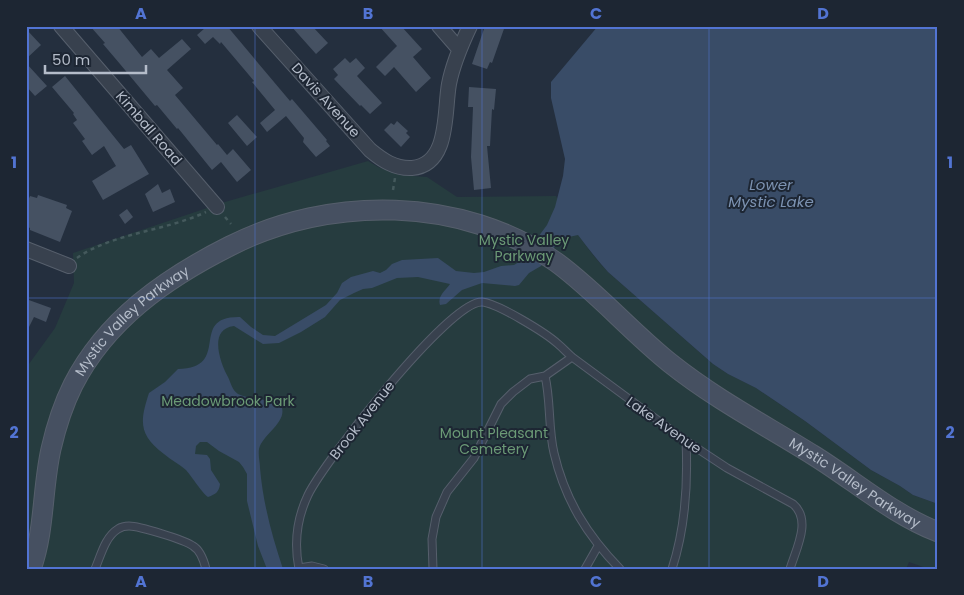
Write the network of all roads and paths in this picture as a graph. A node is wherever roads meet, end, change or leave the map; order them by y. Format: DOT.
graph roads {
  1 [pos="61,26"];
  2 [pos="259,26"];
  3 [pos="439,26"];
  4 [pos="470,26"];
  5 [pos="459,49"];
  6 [pos="217,207"];
  7 [pos="26,249"];
  8 [pos="69,266"];
  9 [pos="481,302"];
  10 [pos="572,357"];
  11 [pos="545,376"];
  12 [pos="686,441"];
  13 [pos="938,532"];
  14 [pos="598,546"];
  15 [pos="299,568"];
  16 [pos="31,569"];
  17 [pos="94,569"];
  18 [pos="206,569"];
  19 [pos="324,569"];
  20 [pos="433,569"];
  21 [pos="586,569"];
  22 [pos="620,569"];
  23 [pos="672,569"];
  24 [pos="790,569"];
  1 -- 6 [label="street, Kimball Road"];
  2 -- 5 [label="street, Davis Avenue"];
  3 -- 5 [label="street"];
  4 -- 5 [label="street"];
  6 -- 8 [label="path"];
  7 -- 8 [label="street"];
  9 -- 10 [label="lane, Lake Avenue"];
  9 -- 15 [label="lane, Brook Avenue"];
  10 -- 11 [label="lane"];
  10 -- 12 [label="lane, Lake Avenue"];
  11 -- 14 [label="lane"];
  11 -- 20 [label="lane"];
  12 -- 23 [label="lane"];
  12 -- 24 [label="lane, Lake Avenue"];
  13 -- 16 [label="main road, Mystic Valley Parkway"];
  14 -- 21 [label="lane"];
  14 -- 22 [label="lane"];
  15 -- 19 [label="lane"];
  17 -- 18 [label="lane"];
}
